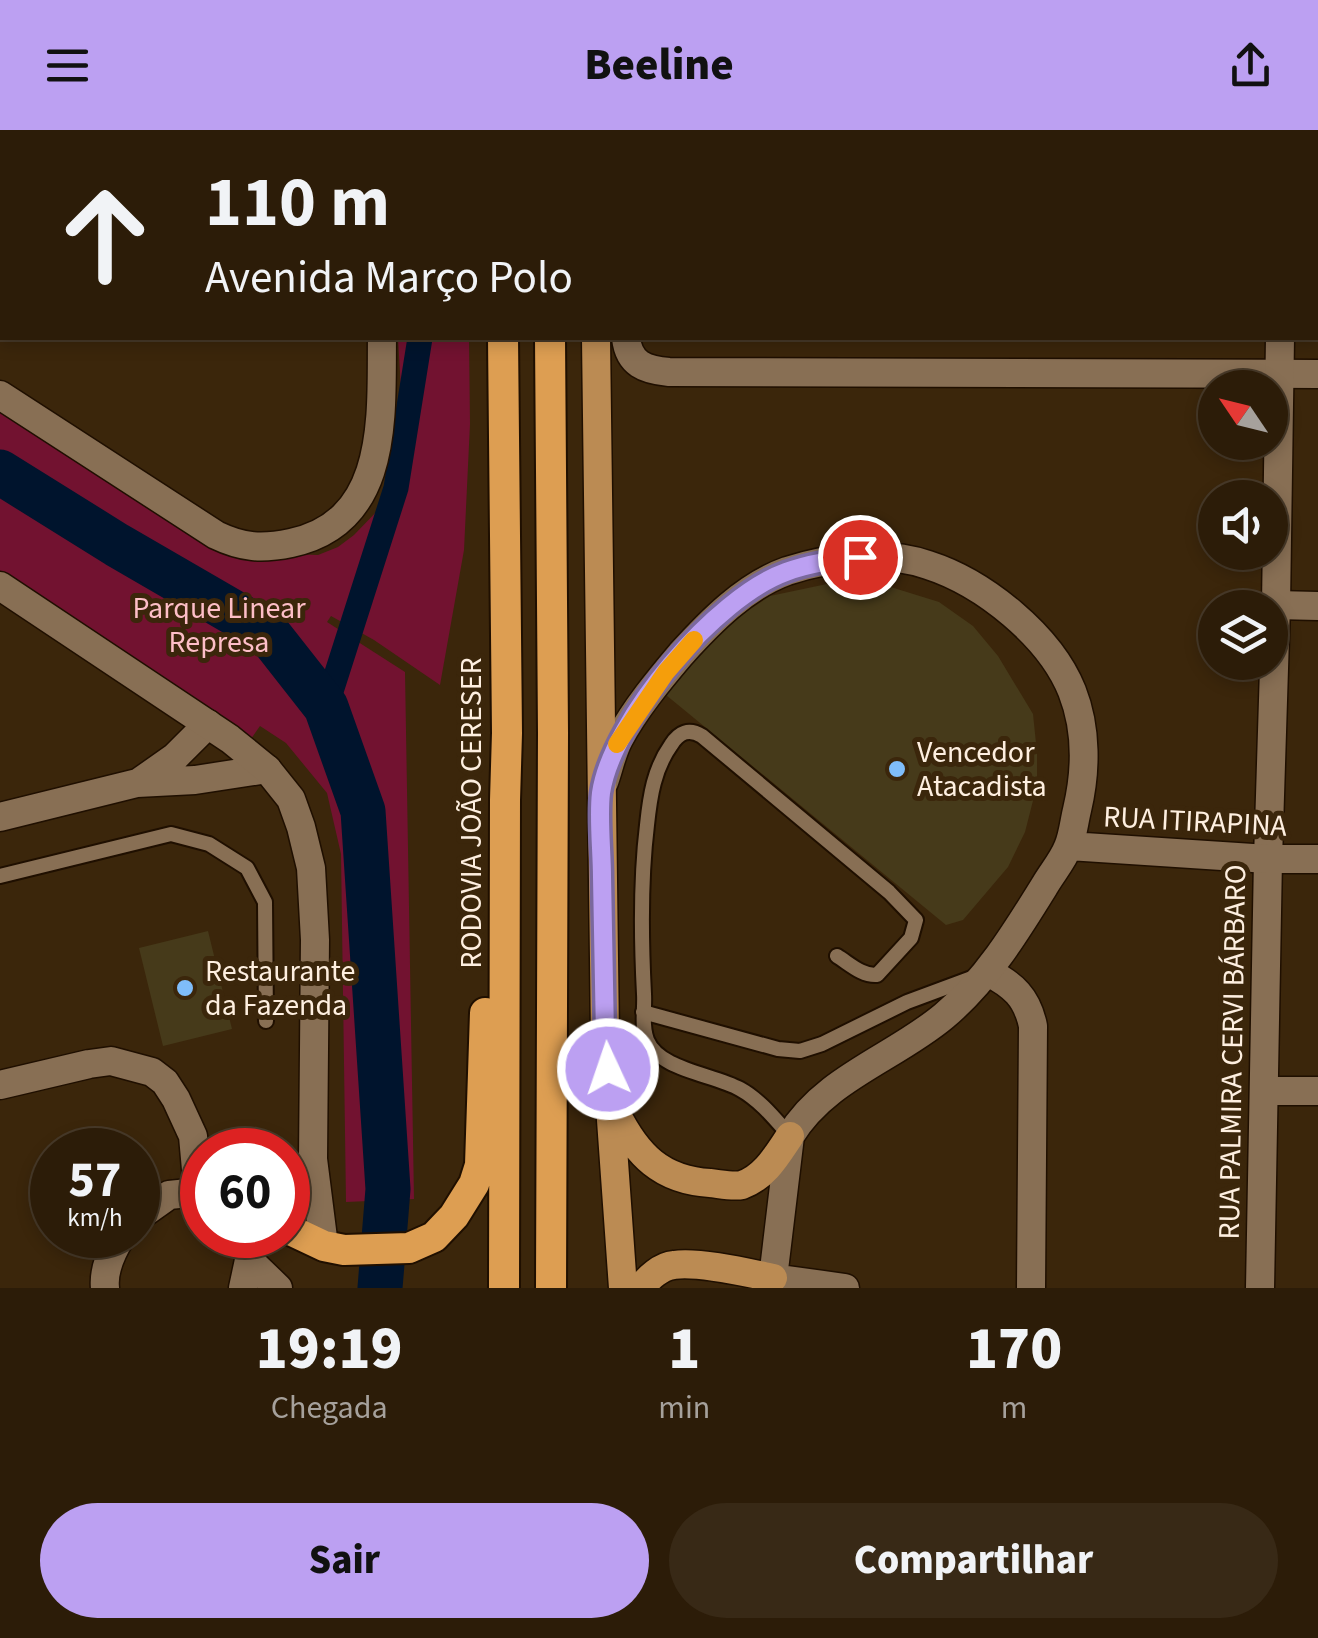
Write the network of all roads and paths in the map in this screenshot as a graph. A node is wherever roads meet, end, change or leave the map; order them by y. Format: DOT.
graph roads {
  1 [pos="382,340"];
  2 [pos="503,340"];
  3 [pos="550,340"];
  4 [pos="596,340"];
  5 [pos="1280,340"];
  6 [pos="626,341"];
  7 [pos="1279,370"];
  8 [pos="1198,373"];
  9 [pos="1288,373"];
  10 [pos="1318,374"];
  11 [pos="0,395"];
  12 [pos="1278,460"];
  13 [pos="0,586"];
  14 [pos="1276,590"];
  15 [pos="1288,605"];
  16 [pos="1318,606"];
  17 [pos="1274,680"];
  18 [pos="208,724"];
  19 [pos="267,769"];
  20 [pos="137,784"];
  21 [pos="601,793"];
  22 [pos="505,800"];
  23 [pos="0,817"];
  24 [pos="1068,846"];
  25 [pos="1268,859"];
  26 [pos="1318,859"];
  27 [pos="0,876"];
  28 [pos="838,956"];
  29 [pos="988,972"];
  30 [pos="643,1012"];
  31 [pos="266,1020"];
  32 [pos="0,1086"];
  33 [pos="1265,1091"];
  34 [pos="1318,1091"];
  35 [pos="610,1102"];
  36 [pos="189,1128"];
  37 [pos="790,1136"];
  38 [pos="313,1159"];
  39 [pos="310,1166"];
  40 [pos="310,1238"];
  41 [pos="334,1248"];
  42 [pos="110,1258"];
  43 [pos="246,1258"];
  44 [pos="255,1258"];
  45 [pos="772,1283"];
  46 [pos="106,1288"];
  47 [pos="243,1288"];
  48 [pos="278,1288"];
  49 [pos="504,1288"];
  50 [pos="551,1288"];
  51 [pos="623,1288"];
  52 [pos="641,1288"];
  53 [pos="844,1288"];
  54 [pos="1031,1288"];
  55 [pos="1260,1288"];
  1 -- 11 [label="street"];
  2 -- 22 [label="highway, RODOVIA JOÃO CERESER"];
  3 -- 50 [label="highway"];
  4 -- 21 [label="main road"];
  5 -- 7 [label="street, RUA PALMIRA CERVI BÁRBARO"];
  6 -- 8 [label="street"];
  9 -- 10 [label="street"];
  12 -- 14 [label="street, RUA PALMIRA CERVI BÁRBARO"];
  13 -- 18 [label="street"];
  15 -- 16 [label="street"];
  17 -- 25 [label="street, RUA PALMIRA CERVI BÁRBARO"];
  18 -- 19 [label="street"];
  18 -- 20 [label="street"];
  19 -- 20 [label="street"];
  19 -- 38 [label="street"];
  20 -- 23 [label="street"];
  21 -- 24 [label="street"];
  21 -- 35 [label="main road"];
  22 -- 41 [label="highway"];
  22 -- 49 [label="highway, RODOVIA JOÃO CERESER"];
  24 -- 25 [label="street, RUA ITIRAPINA"];
  24 -- 29 [label="street"];
  25 -- 26 [label="street, RUA ITIRAPINA"];
  25 -- 33 [label="street, RUA PALMIRA CERVI BÁRBARO"];
  27 -- 31 [label="lane"];
  28 -- 30 [label="lane"];
  29 -- 30 [label="lane"];
  29 -- 37 [label="street"];
  29 -- 54 [label="street"];
  30 -- 37 [label="lane"];
  32 -- 36 [label="street"];
  33 -- 34 [label="street"];
  33 -- 55 [label="street, RUA PALMIRA CERVI BÁRBARO"];
  35 -- 37 [label="main road"];
  35 -- 51 [label="main road"];
  37 -- 45 [label="street"];
  38 -- 39 [label="street"];
  38 -- 41 [label="street"];
  40 -- 41 [label="highway"];
  42 -- 46 [label="street"];
  43 -- 47 [label="street"];
  44 -- 48 [label="street"];
  45 -- 52 [label="main road"];
  45 -- 53 [label="street"];
}
